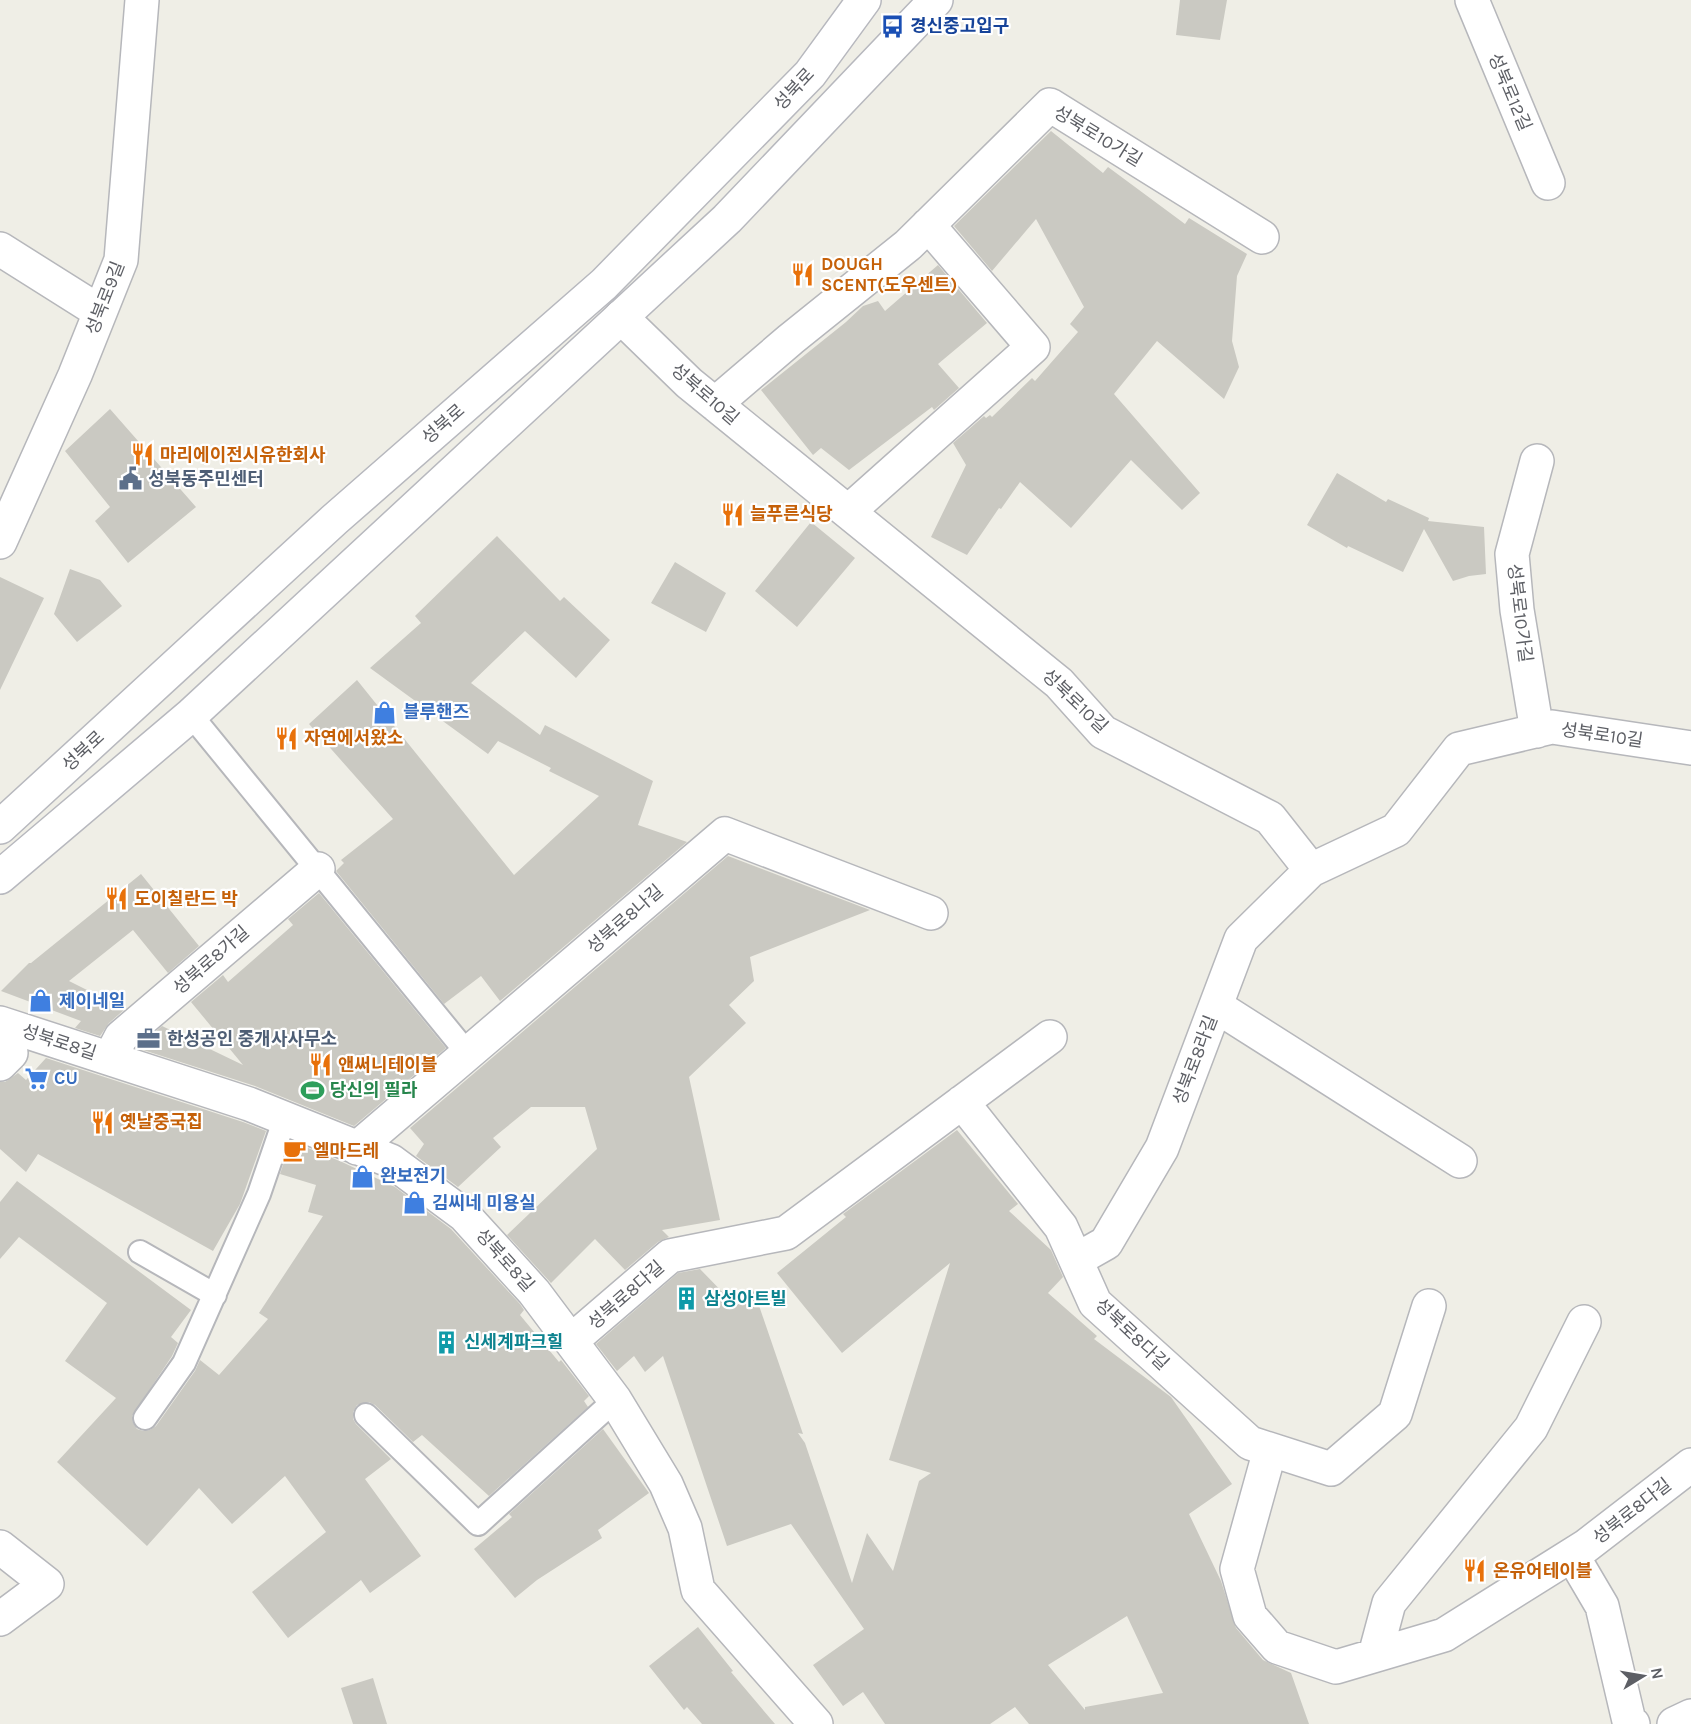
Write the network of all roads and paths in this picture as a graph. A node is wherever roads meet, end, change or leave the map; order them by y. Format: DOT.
graph roads {
  1 [pos="142,0"];
  2 [pos="864,0"];
  3 [pos="936,0"];
  4 [pos="1472,0"];
  5 [pos="1548,183"];
  6 [pos="928,225"];
  7 [pos="1262,237"];
  8 [pos="0,249"];
  9 [pos="100,312"];
  10 [pos="621,317"];
  11 [pos="715,404"];
  12 [pos="1537,461"];
  13 [pos="849,511"];
  14 [pos="0,542"];
  15 [pos="191,715"];
  16 [pos="1537,731"];
  17 [pos="1691,748"];
  18 [pos="0,827"];
  19 [pos="318,868"];
  20 [pos="1311,870"];
  21 [pos="0,877"];
  22 [pos="932,913"];
  23 [pos="1216,1006"];
  24 [pos="0,1023"];
  25 [pos="1050,1037"];
  26 [pos="0,1042"];
  27 [pos="468,1054"];
  28 [pos="110,1058"];
  29 [pos="0,1064"];
  30 [pos="962,1102"];
  31 [pos="285,1118"];
  32 [pos="357,1148"];
  33 [pos="1460,1161"];
  34 [pos="140,1252"];
  35 [pos="1076,1260"];
  36 [pos="215,1295"];
  37 [pos="1429,1306"];
  38 [pos="1584,1322"];
  39 [pos="571,1341"];
  40 [pos="615,1400"];
  41 [pos="366,1415"];
  42 [pos="145,1418"];
  43 [pos="1270,1450"];
  44 [pos="1691,1465"];
  45 [pos="0,1547"];
  46 [pos="1572,1555"];
  47 [pos="0,1619"];
  48 [pos="1375,1656"];
  49 [pos="1691,1716"];
  50 [pos="816,1724"];
  51 [pos="1633,1724"];
  52 [pos="1674,1724"];
  1 -- 9 [label="street, 성북로9길"];
  2 -- 18 [label="street, 성북로"];
  3 -- 10 [label="street"];
  4 -- 5 [label="street, 성북로12길"];
  6 -- 7 [label="street, 성북로10가길"];
  6 -- 11 [label="street, 성북로10가길"];
  6 -- 13 [label="street"];
  8 -- 9 [label="street"];
  9 -- 14 [label="street, 성북로9길"];
  10 -- 11 [label="street, 성북로10길"];
  10 -- 15 [label="street"];
  11 -- 13 [label="street, 성북로10길"];
  12 -- 16 [label="street, 성북로10가길"];
  13 -- 20 [label="street, 성북로10길"];
  15 -- 19 [label="lane"];
  15 -- 21 [label="street"];
  16 -- 17 [label="street, 성북로10길"];
  16 -- 20 [label="street, 성북로10길"];
  19 -- 27 [label="lane"];
  19 -- 28 [label="street, 성북로8가길"];
  20 -- 23 [label="street, 성북로10길"];
  22 -- 27 [label="street, 성북로8나길"];
  23 -- 33 [label="street, 성북로8라길"];
  23 -- 35 [label="street, 성북로8라길"];
  24 -- 28 [label="street, 성북로8길"];
  25 -- 30 [label="street, 성북로8다길"];
  26 -- 29 [label="street"];
  27 -- 32 [label="street, 성북로8나길"];
  28 -- 31 [label="street, 성북로8길"];
  30 -- 35 [label="street, 성북로8다길"];
  30 -- 39 [label="street, 성북로8다길"];
  31 -- 32 [label="street, 성북로8길"];
  31 -- 36 [label="lane"];
  32 -- 39 [label="street, 성북로8길"];
  34 -- 36 [label="lane"];
  35 -- 43 [label="street, 성북로8다길"];
  36 -- 42 [label="lane"];
  37 -- 43 [label="street, 성북로8다길"];
  38 -- 48 [label="street"];
  39 -- 40 [label="street, 성북로8길"];
  40 -- 41 [label="lane"];
  40 -- 50 [label="street, 성북로8길"];
  43 -- 48 [label="street, 성북로8다길"];
  44 -- 46 [label="street, 성북로8다길"];
  45 -- 47 [label="street"];
  46 -- 48 [label="street, 성북로8다길"];
  46 -- 51 [label="street"];
  49 -- 52 [label="street"];
}
